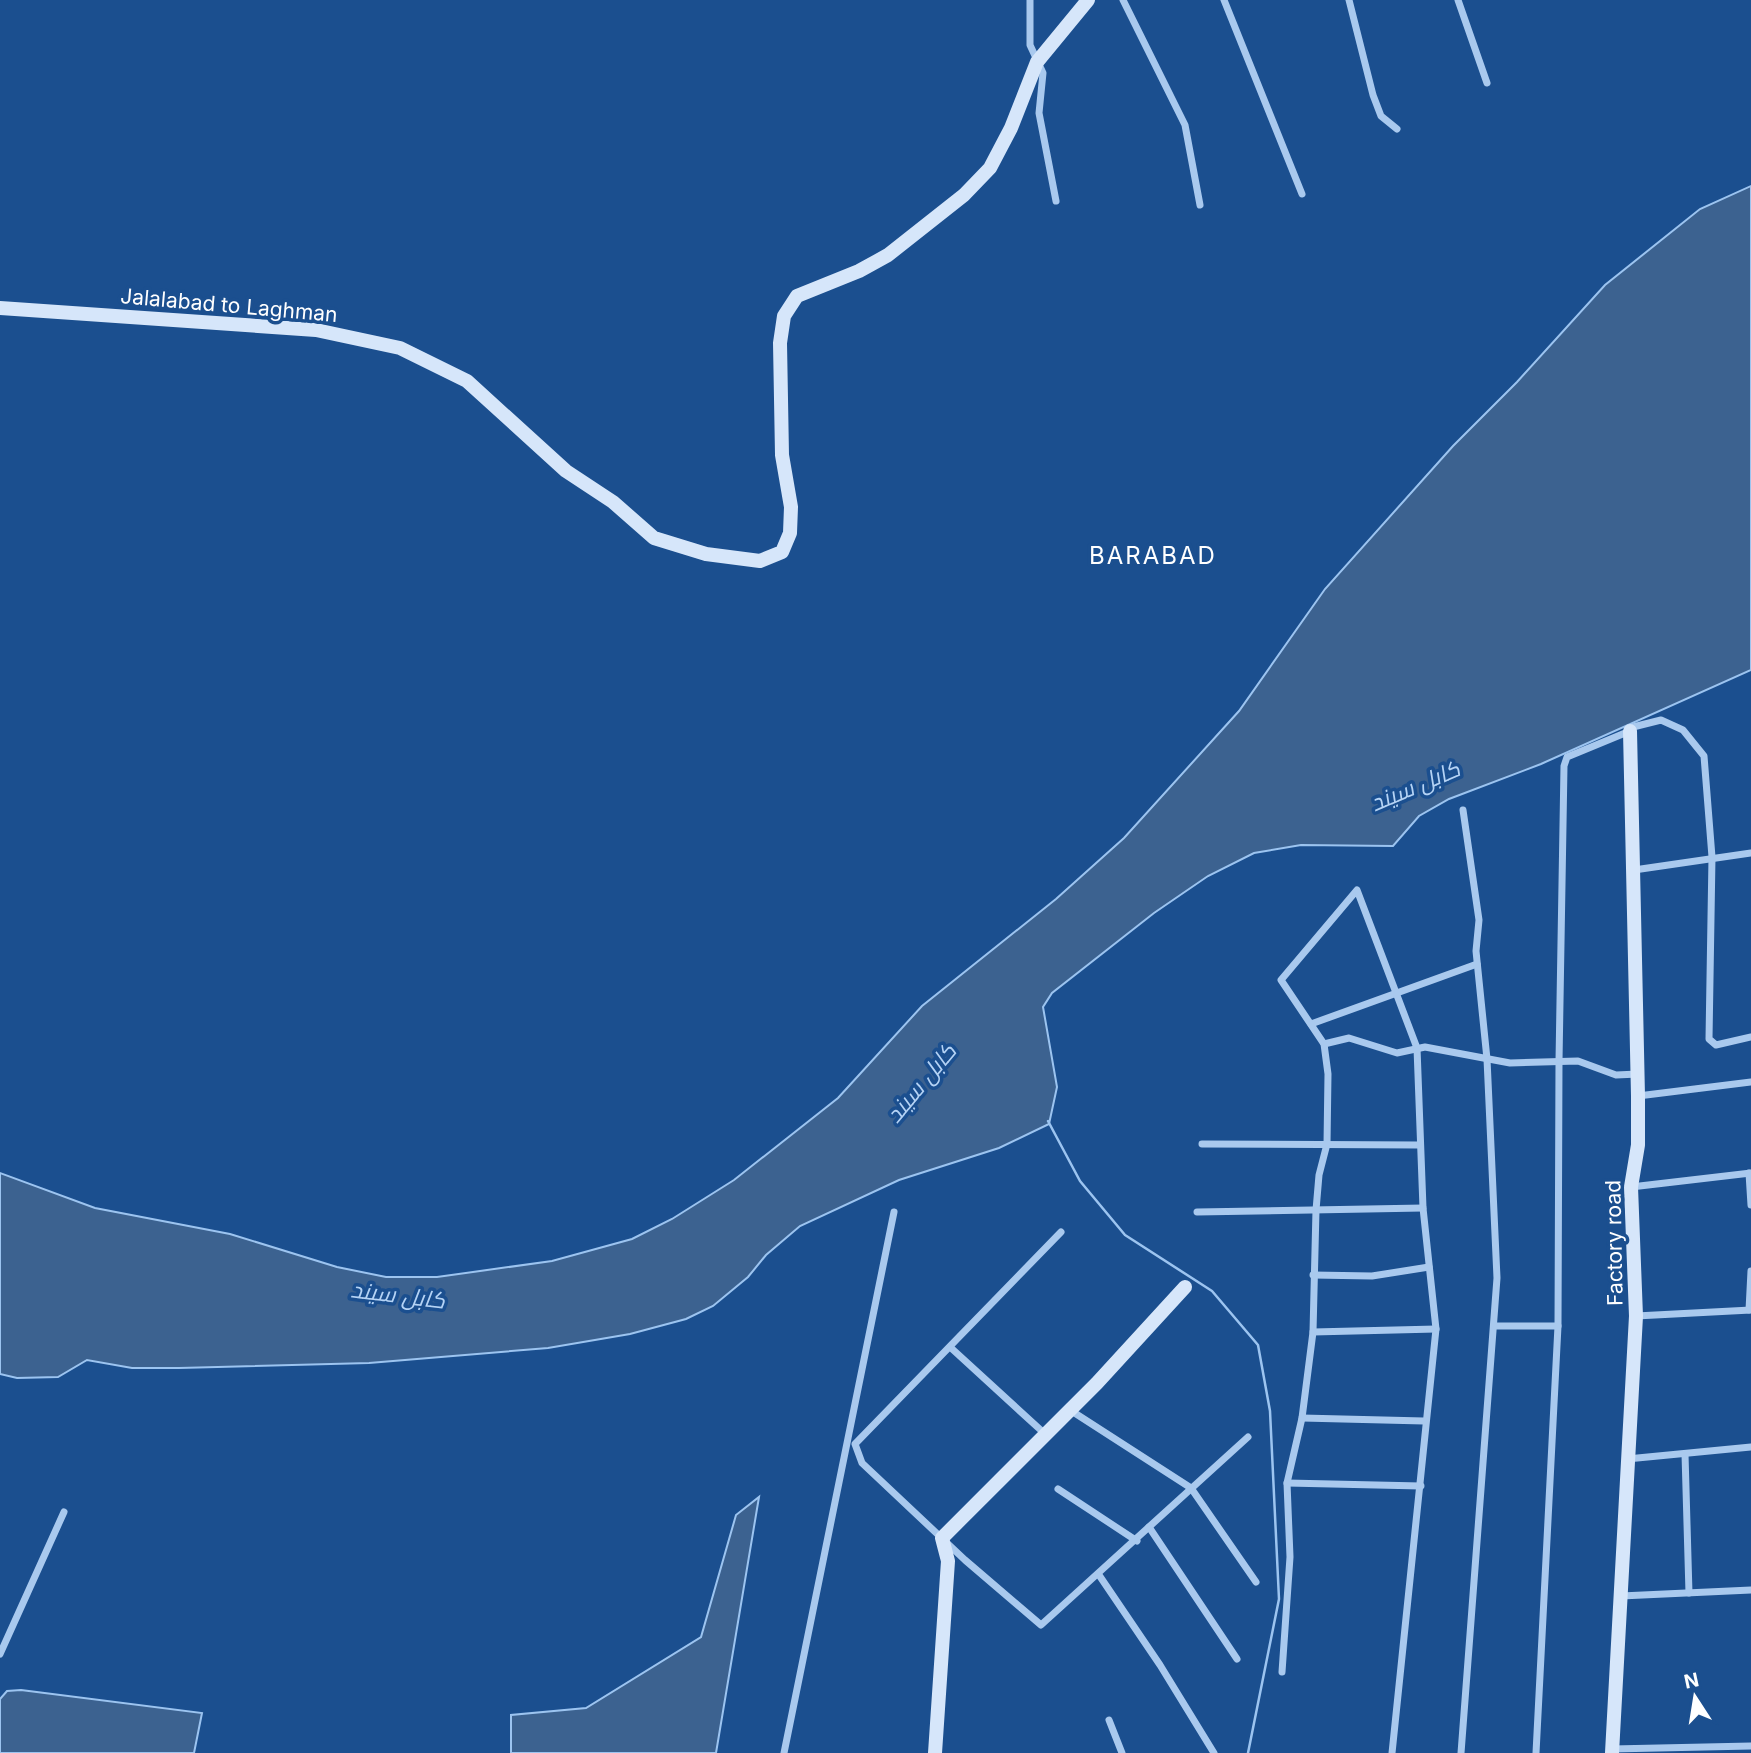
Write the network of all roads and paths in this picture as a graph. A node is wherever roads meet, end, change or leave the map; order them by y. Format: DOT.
graph roads {
  1 [pos="1030,0"];
  2 [pos="1088,0"];
  3 [pos="1123,0"];
  4 [pos="1224,0"];
  5 [pos="1349,0"];
  6 [pos="1458,0"];
  7 [pos="1038,62"];
  8 [pos="1487,83"];
  9 [pos="1397,129"];
  10 [pos="1302,194"];
  11 [pos="1056,201"];
  12 [pos="1200,205"];
  13 [pos="0,308"];
  14 [pos="1630,731"];
  15 [pos="1463,810"];
  16 [pos="1751,853"];
  17 [pos="1712,857"];
  18 [pos="1634,870"];
  19 [pos="1477,964"];
  20 [pos="1395,993"];
  21 [pos="1311,1024"];
  22 [pos="1751,1037"];
  23 [pos="1324,1044"];
  24 [pos="1417,1048"];
  25 [pos="1487,1059"];
  26 [pos="1559,1061"];
  27 [pos="1638,1074"];
  28 [pos="1751,1082"];
  29 [pos="1638,1097"];
  30 [pos="1202,1144"];
  31 [pos="1327,1144"];
  32 [pos="1419,1145"];
  33 [pos="1750,1173"];
  34 [pos="1631,1187"];
  35 [pos="1751,1205"];
  36 [pos="1423,1208"];
  37 [pos="1316,1210"];
  38 [pos="894,1212"];
  39 [pos="1198,1212"];
  40 [pos="1061,1232"];
  41 [pos="1429,1268"];
  42 [pos="1751,1271"];
  43 [pos="1313,1275"];
  44 [pos="1185,1287"];
  45 [pos="1750,1310"];
  46 [pos="1636,1315"];
  47 [pos="1496,1326"];
  48 [pos="1558,1326"];
  49 [pos="1436,1329"];
  50 [pos="1314,1332"];
  51 [pos="950,1347"];
  52 [pos="1069,1409"];
  53 [pos="1302,1418"];
  54 [pos="1424,1422"];
  55 [pos="1044,1433"];
  56 [pos="1248,1437"];
  57 [pos="1751,1447"];
  58 [pos="1685,1454"];
  59 [pos="1627,1459"];
  60 [pos="1287,1483"];
  61 [pos="1421,1486"];
  62 [pos="1191,1488"];
  63 [pos="1058,1489"];
  64 [pos="64,1513"];
  65 [pos="1149,1527"];
  66 [pos="942,1538"];
  67 [pos="1137,1541"];
  68 [pos="1099,1575"];
  69 [pos="1256,1582"];
  70 [pos="1751,1590"];
  71 [pos="1689,1593"];
  72 [pos="1620,1596"];
  73 [pos="0,1654"];
  74 [pos="1237,1659"];
  75 [pos="1282,1672"];
  76 [pos="1109,1720"];
  77 [pos="1751,1746"];
  78 [pos="1730,1750"];
  79 [pos="1612,1751"];
  80 [pos="784,1753"];
  81 [pos="935,1753"];
  82 [pos="1122,1753"];
  83 [pos="1213,1753"];
  84 [pos="1392,1753"];
  85 [pos="1461,1753"];
  86 [pos="1536,1753"];
  1 -- 7 [label="street"];
  2 -- 7 [label="street, Jalalabad to Laghman"];
  3 -- 12 [label="street"];
  4 -- 10 [label="street"];
  5 -- 9 [label="street"];
  6 -- 8 [label="street"];
  7 -- 11 [label="street"];
  7 -- 13 [label="street, Jalalabad to Laghman"];
  14 -- 17 [label="street"];
  14 -- 18 [label="street, Factory road"];
  14 -- 26 [label="street"];
  15 -- 19 [label="street"];
  16 -- 17 [label="street"];
  17 -- 18 [label="street"];
  17 -- 22 [label="street"];
  18 -- 27 [label="street, Factory road"];
  19 -- 20 [label="street"];
  19 -- 25 [label="street"];
  20 -- 21 [label="street"];
  20 -- 21 [label="street"];
  20 -- 24 [label="street"];
  21 -- 23 [label="street"];
  23 -- 24 [label="street"];
  23 -- 31 [label="street"];
  24 -- 25 [label="street"];
  24 -- 32 [label="street"];
  25 -- 26 [label="street"];
  25 -- 47 [label="street"];
  26 -- 27 [label="street"];
  26 -- 48 [label="street"];
  27 -- 29 [label="street, Factory road"];
  28 -- 29 [label="street"];
  29 -- 34 [label="street, Factory road"];
  30 -- 31 [label="street"];
  31 -- 32 [label="street"];
  31 -- 37 [label="street"];
  32 -- 36 [label="street"];
  33 -- 34 [label="street"];
  33 -- 35 [label="street"];
  34 -- 46 [label="street, Factory road"];
  36 -- 37 [label="street"];
  36 -- 41 [label="street"];
  37 -- 39 [label="street"];
  37 -- 43 [label="street"];
  38 -- 80 [label="street"];
  40 -- 51 [label="street"];
  41 -- 43 [label="street"];
  41 -- 49 [label="street"];
  42 -- 45 [label="street"];
  43 -- 50 [label="street"];
  44 -- 52 [label="street"];
  45 -- 46 [label="street"];
  46 -- 59 [label="street, Factory road"];
  47 -- 48 [label="street"];
  47 -- 85 [label="street"];
  48 -- 86 [label="street"];
  49 -- 50 [label="street"];
  49 -- 54 [label="street"];
  50 -- 53 [label="street"];
  51 -- 55 [label="street"];
  51 -- 66 [label="street"];
  52 -- 55 [label="street"];
  52 -- 62 [label="street"];
  53 -- 54 [label="street"];
  53 -- 60 [label="street"];
  54 -- 61 [label="street"];
  55 -- 66 [label="street"];
  56 -- 62 [label="street"];
  57 -- 58 [label="street"];
  58 -- 59 [label="street"];
  58 -- 71 [label="street"];
  59 -- 72 [label="street, Factory road"];
  60 -- 61 [label="street"];
  60 -- 75 [label="street"];
  61 -- 84 [label="street"];
  62 -- 65 [label="street"];
  62 -- 69 [label="street"];
  63 -- 67 [label="street"];
  64 -- 73 [label="street"];
  65 -- 67 [label="street"];
  65 -- 74 [label="street"];
  66 -- 68 [label="street"];
  66 -- 81 [label="street"];
  67 -- 68 [label="street"];
  68 -- 83 [label="street"];
  70 -- 71 [label="street"];
  71 -- 72 [label="street"];
  72 -- 79 [label="street, Factory road"];
  76 -- 82 [label="street"];
  77 -- 78 [label="street"];
  78 -- 79 [label="street"];
}
